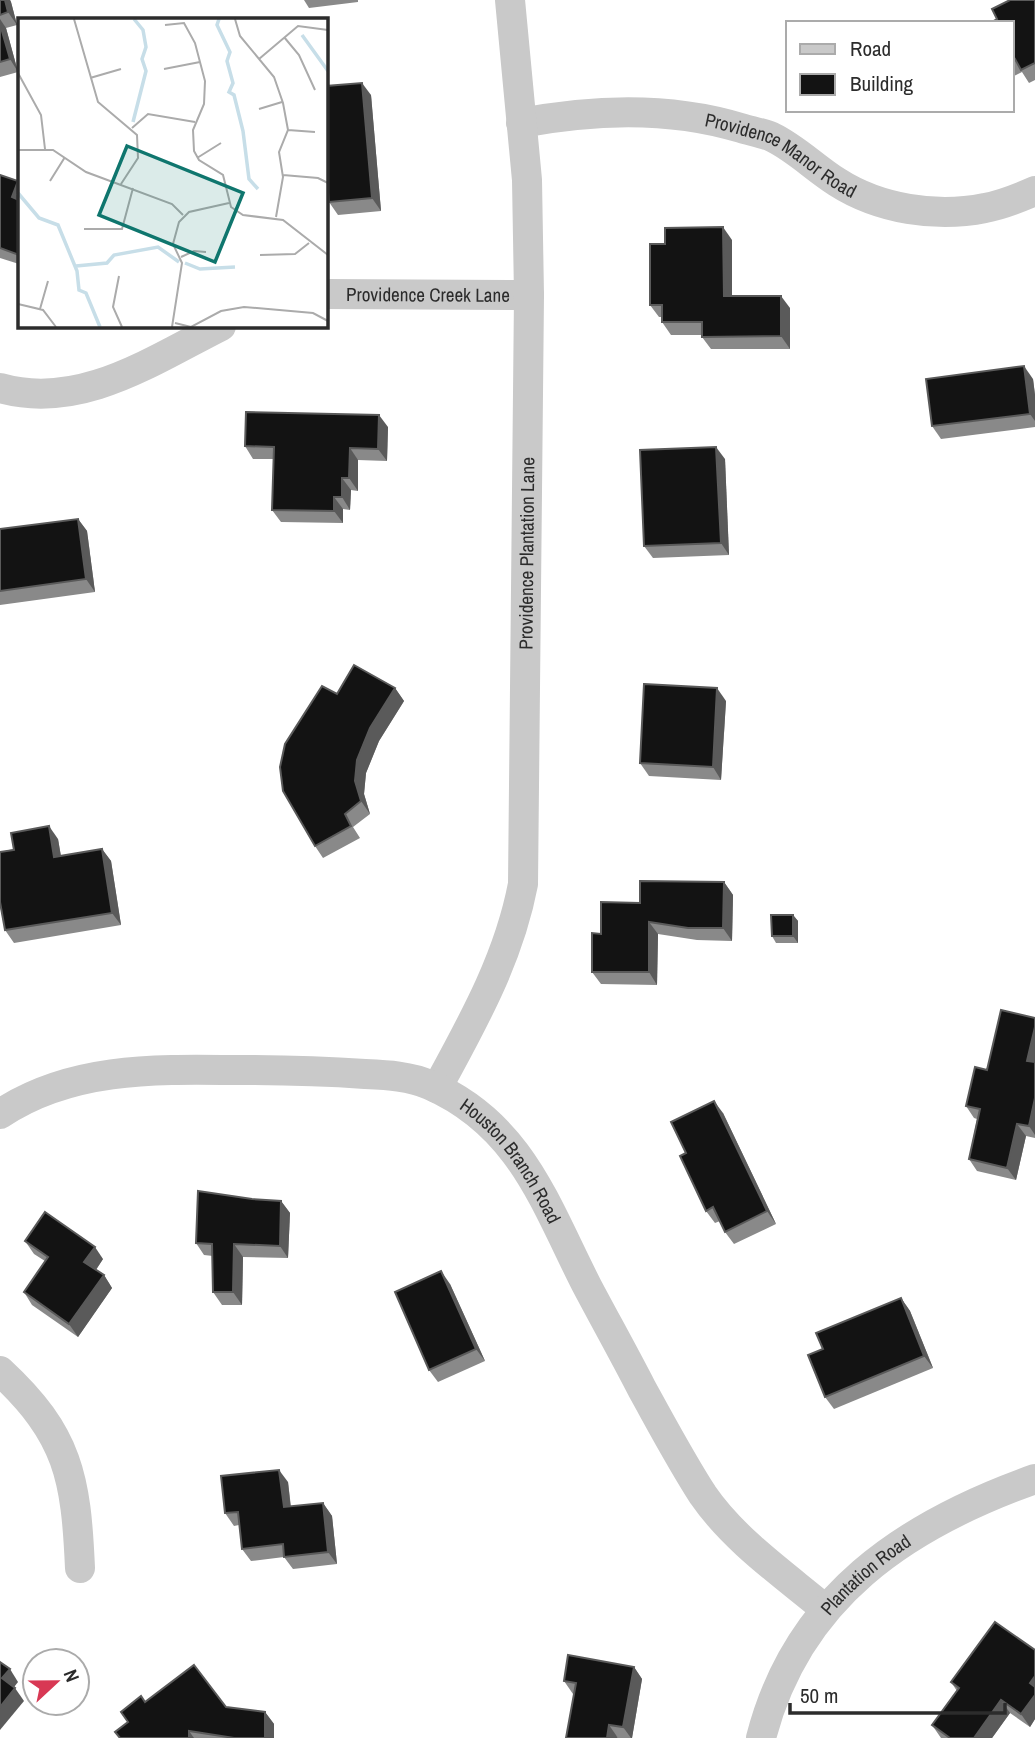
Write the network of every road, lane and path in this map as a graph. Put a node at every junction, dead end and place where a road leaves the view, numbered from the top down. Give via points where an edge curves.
1 (510, 0) edge
2 (521, 123) junction
3 (1035, 191) edge
4 (327, 294) edge
5 (529, 295) junction
6 (219, 327) edge
7 (0, 388) edge
8 (438, 1088) junction
9 (0, 1114) edge
10 (0, 1371) edge
11 (1035, 1479) edge
12 (80, 1569) dead end
13 (825, 1609) junction
14 (761, 1738) edge

1 - 2 street, Providence Plantation Lane
2 - 3 street, Providence Manor Road via 602,111 662,112 722,122 772,137 861,195 937,213 985,209
2 - 5 street, Providence Plantation Lane
4 - 5 street, Providence Creek Lane
5 - 8 street, Providence Plantation Lane via 523,884 506,950
6 - 7 street via 99,385 51,394
8 - 9 street, Houston Branch Road via 400,1076 327,1071 141,1072 69,1081
8 - 13 street, Houston Branch Road via 484,1118 528,1169 587,1287 706,1498 746,1542
10 - 12 street via 40,1412 64,1458 76,1507
11 - 13 street, Plantation Road via 923,1529 892,1549
13 - 14 street, Plantation Road via 791,1661

